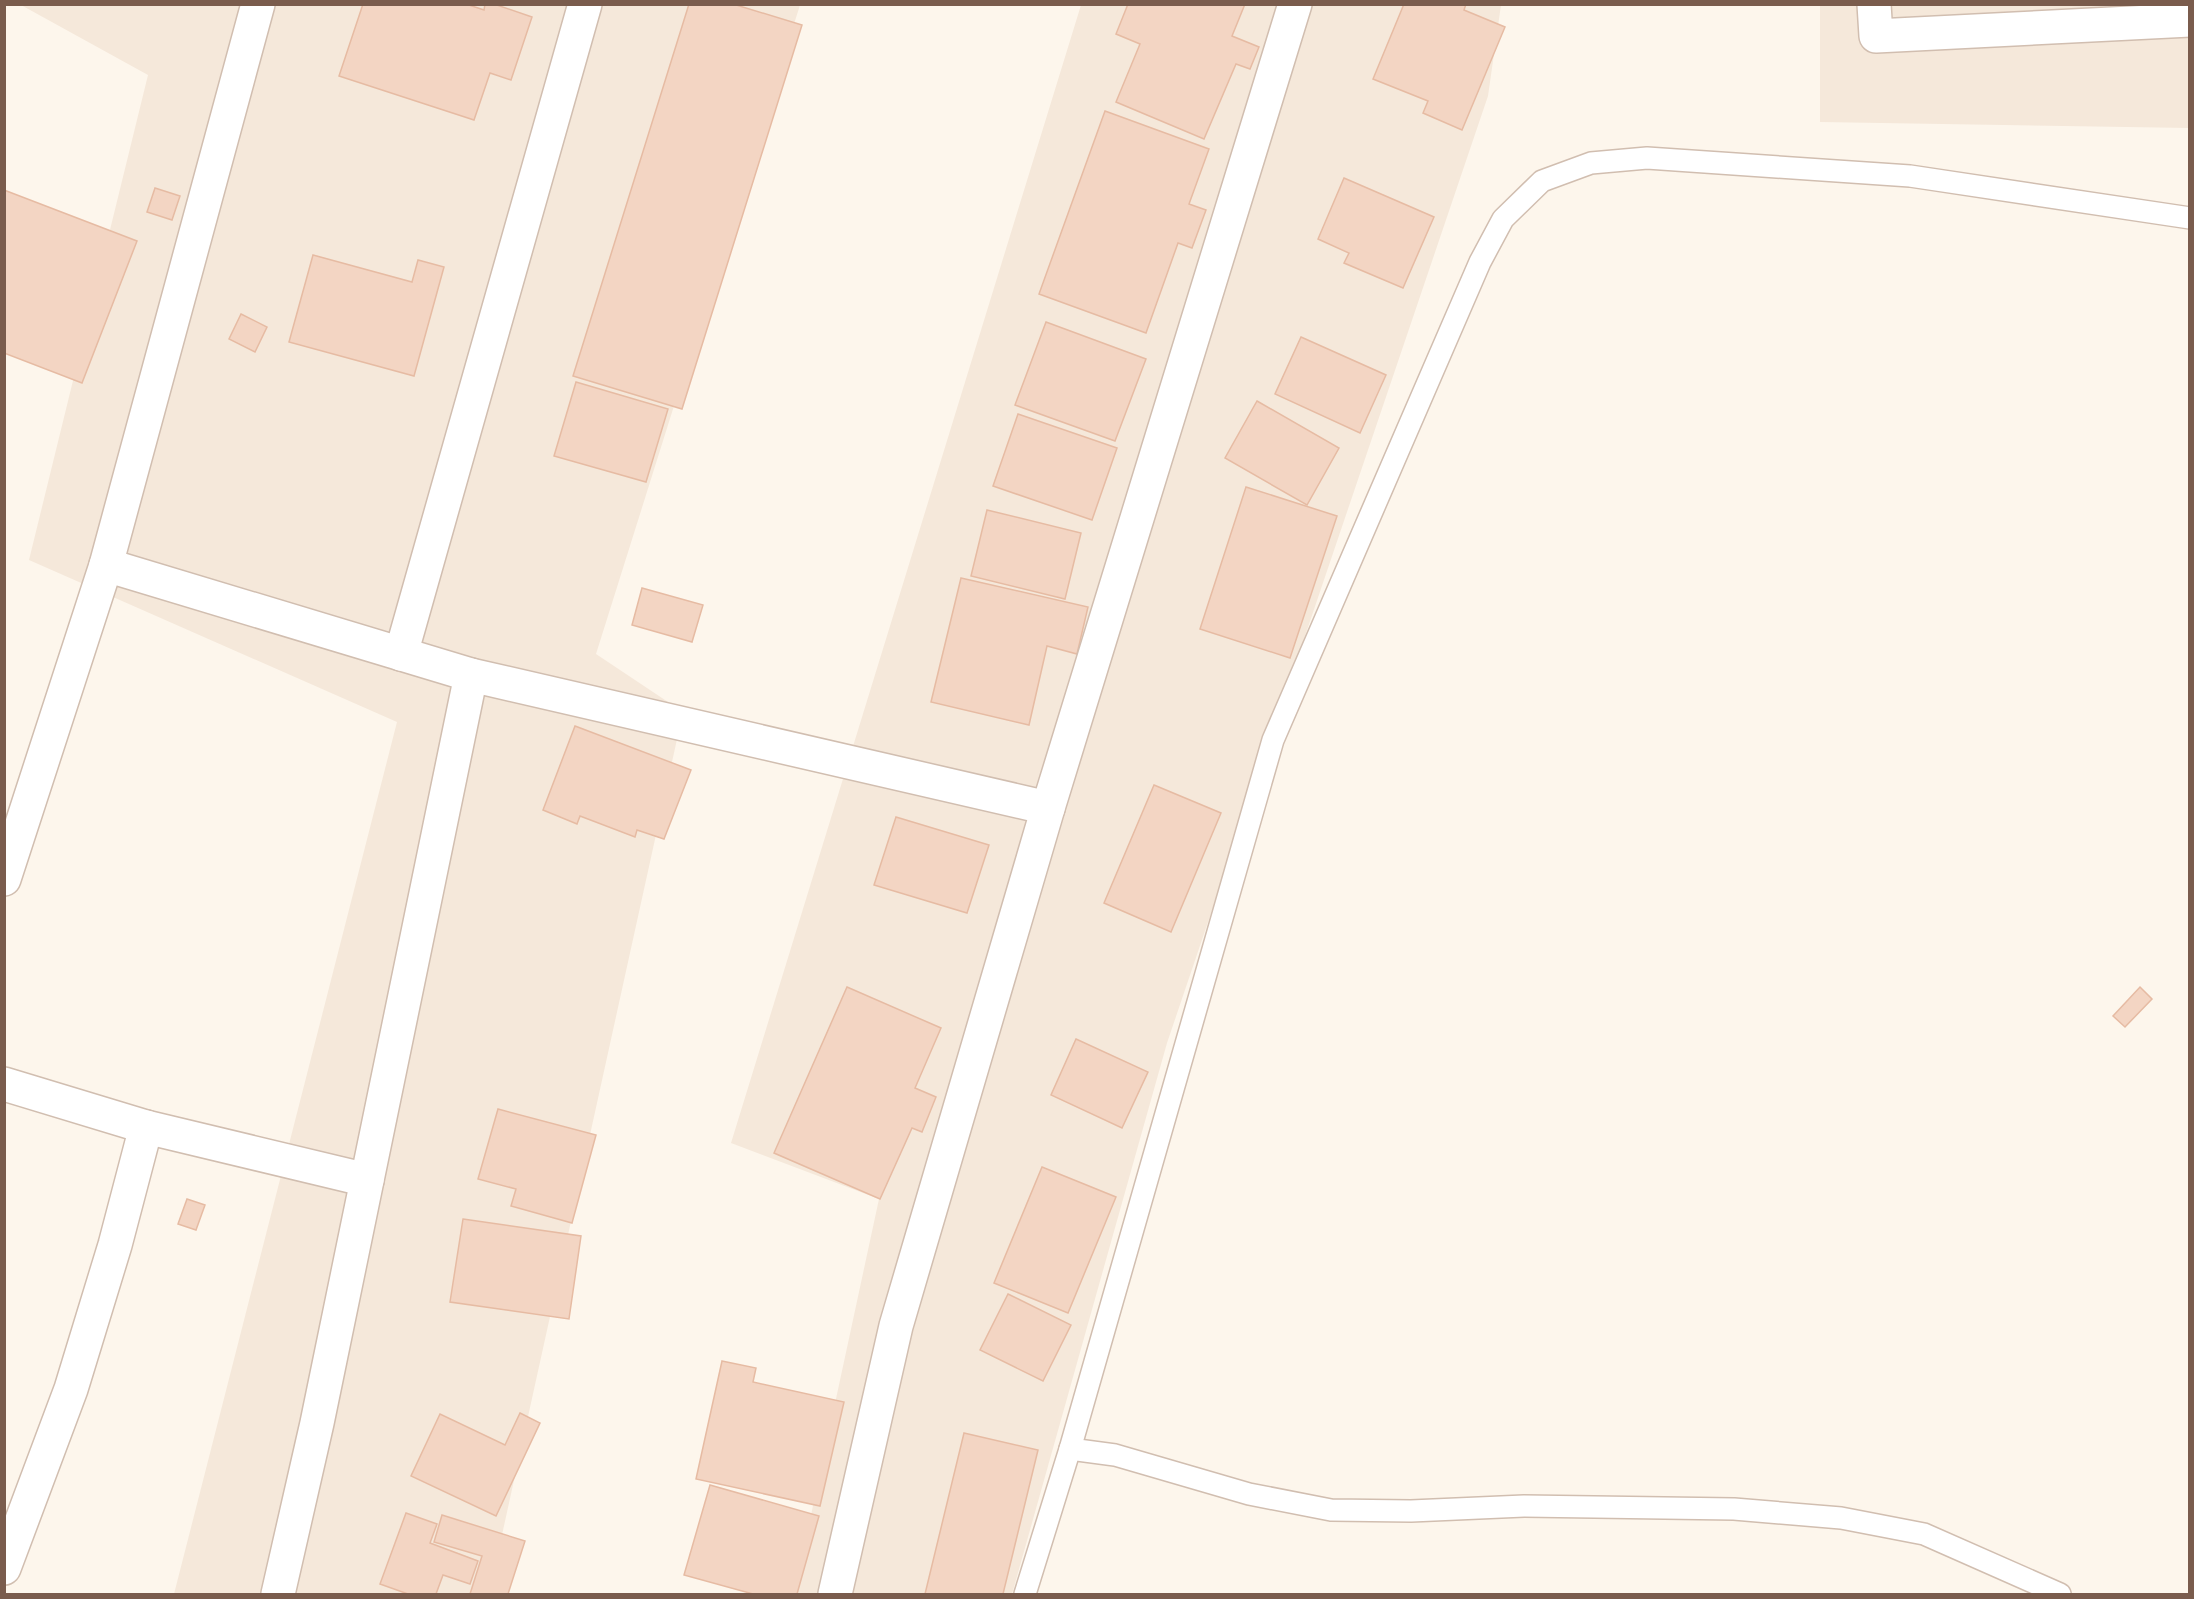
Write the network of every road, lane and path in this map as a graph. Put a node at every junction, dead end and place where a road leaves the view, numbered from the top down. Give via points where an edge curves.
1 (258, 4) edge
2 (585, 4) edge
3 (1295, 4) edge
4 (1874, 4) edge
5 (2190, 20) edge
6 (2190, 218) edge
7 (106, 565) junction
8 (401, 654) junction
9 (471, 675) junction
10 (1048, 808) junction
11 (4, 879) edge
12 (4, 1084) edge
13 (146, 1127) junction
14 (367, 1180) junction
15 (1070, 1449) junction
16 (4, 1568) edge
17 (278, 1594) edge
18 (835, 1594) edge
19 (1025, 1594) edge
20 (2060, 1594) edge

1 - 7 street
2 - 8 street
3 - 10 street
4 - 5 street via 1876,36
6 - 15 lane via 1910,176 1647,158 1591,163 1542,181 1503,219 1480,262 1273,740
7 - 8 street
7 - 11 street
8 - 9 street
9 - 10 street
9 - 14 street
10 - 18 street via 896,1326
12 - 13 street
13 - 14 street
13 - 16 street via 71,1389
14 - 17 street
15 - 19 lane
15 - 20 lane via 1115,1455 1249,1494 1330,1510 1524,1506 1734,1509 1841,1518 1924,1534

